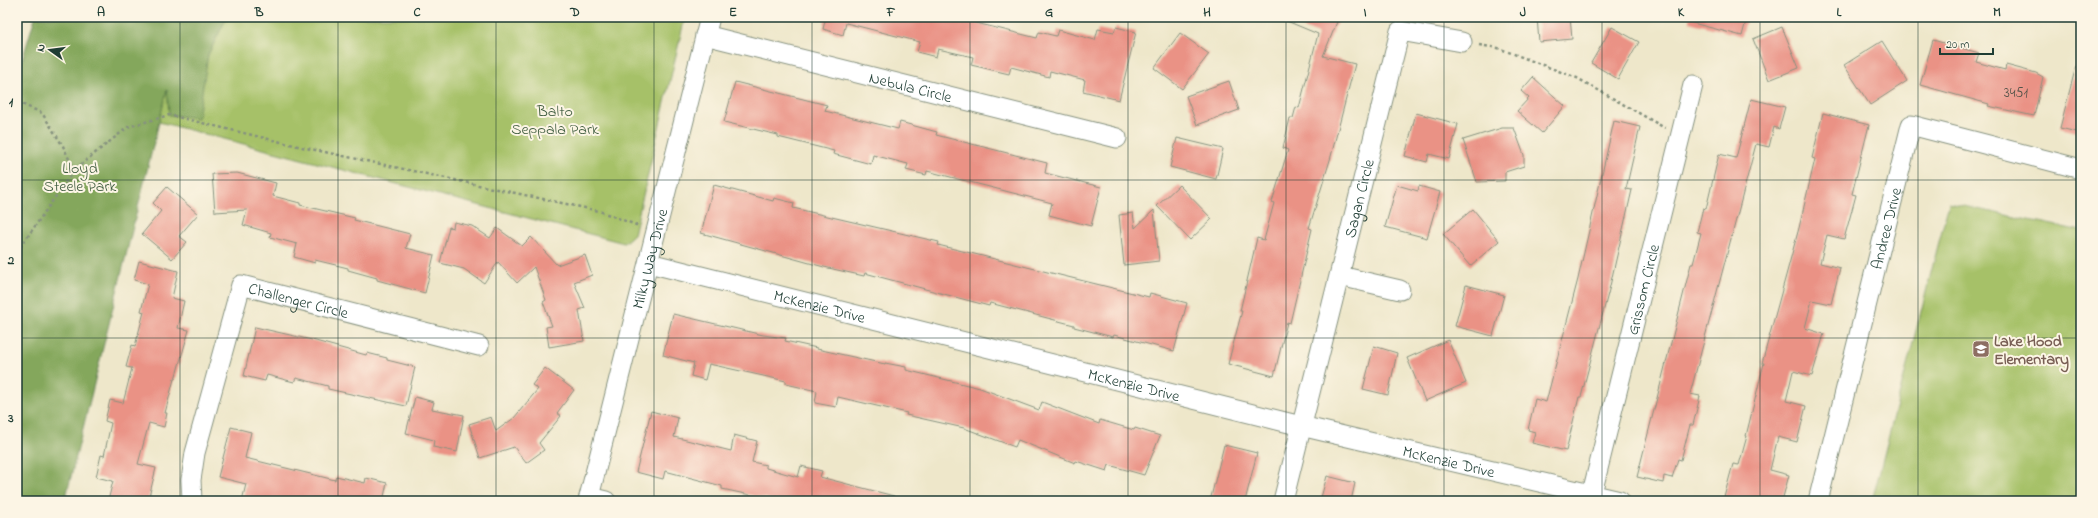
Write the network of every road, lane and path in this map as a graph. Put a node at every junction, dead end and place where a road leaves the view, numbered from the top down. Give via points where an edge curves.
1 (707, 26) edge
2 (1462, 42) joint
3 (1693, 85) dead end
4 (17, 102) edge
5 (1117, 138) dead end
6 (1680, 138) junction
7 (2081, 169) edge
8 (74, 170) junction
9 (641, 227) dead end
10 (17, 252) edge
11 (649, 263) junction
12 (1340, 276) junction
13 (1400, 290) dead end
14 (479, 346) dead end
15 (1301, 426) junction
16 (1591, 497) edge
17 (594, 500) edge
18 (192, 501) edge
19 (1283, 501) edge
20 (1620, 501) edge
21 (1818, 501) edge

1 - 5 street, Nebula Circle
1 - 11 street, Milky Way Drive
2 - 6 path via 1498,48 1577,78
2 - 12 street, Sagan Circle via 1400,30
3 - 6 street, Grissom Circle
4 - 8 path via 42,113 63,146
6 - 16 street, Grissom Circle
7 - 21 street, Andree Drive via 1911,125
8 - 9 path via 128,127 169,115 306,148 599,211
8 - 10 path
11 - 15 street, McKenzie Drive
11 - 17 street, Milky Way Drive
12 - 13 street
12 - 15 street, Sagan Circle
14 - 18 street, Challenger Circle via 241,285 195,453 191,480
15 - 16 street, McKenzie Drive
15 - 19 street, Sagan Circle
16 - 20 street, McKenzie Drive

